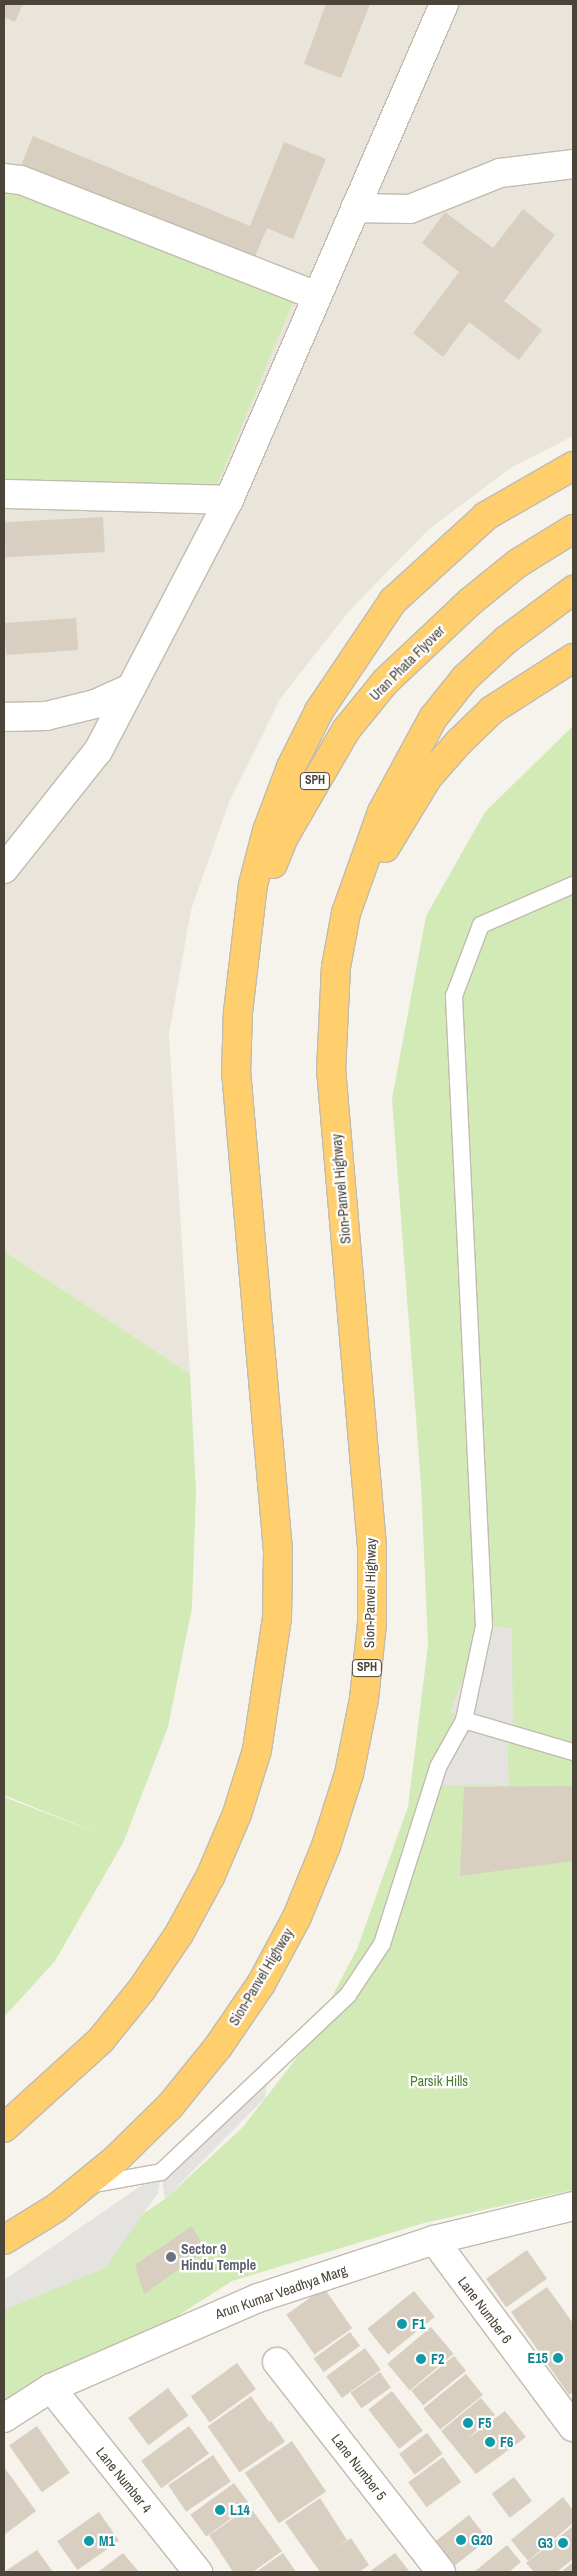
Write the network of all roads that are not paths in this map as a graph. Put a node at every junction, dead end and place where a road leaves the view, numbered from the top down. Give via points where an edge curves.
1 (444, 4) edge
2 (573, 164) edge
3 (4, 178) edge
4 (355, 208) junction
5 (317, 296) junction
6 (573, 466) edge
7 (4, 494) edge
8 (229, 500) junction
9 (573, 529) edge
10 (573, 590) edge
11 (573, 658) edge
12 (131, 688) junction
13 (4, 717) edge
14 (4, 869) edge
15 (573, 885) edge
16 (246, 950) junction
17 (336, 967) junction
18 (464, 1720) junction
19 (573, 1752) edge
20 (4, 2128) edge
21 (83, 2187) junction
22 (573, 2206) edge
23 (4, 2240) edge
24 (434, 2240) junction
25 (277, 2362) dead end
26 (51, 2388) junction
27 (4, 2418) edge
28 (573, 2427) edge
29 (198, 2572) edge
30 (441, 2572) edge

1 - 4 street
2 - 4 street via 500,173 410,209
3 - 5 street via 21,180
4 - 5 street
5 - 8 street
6 - 16 highway via 486,516 438,557 393,601 353,658 291,767 267,831 253,885
7 - 8 street
8 - 12 street
9 - 16 highway, Uran Phata Flyover / SPH via 518,563 429,640 363,709 314,782 284,837 263,888
10 - 17 highway, SPH via 506,640 465,678 433,718 382,812 346,913
11 - 17 highway via 492,710 428,777 375,867
12 - 13 street via 95,704 46,716
12 - 14 street via 98,751
15 - 18 lane via 480,925 454,996 484,1626
16 - 20 highway, SPH via 236,1074 278,1551 277,1618 257,1750 237,1814 211,1875 169,1950 100,2041
17 - 21 highway, Sion-Panvel Highway / SPH via 331,1072 372,1547 372,1623 364,1699 349,1774 297,1917 261,1984 218,2047 170,2106
18 - 19 lane
18 - 21 lane via 438,1767 382,1944 348,1995 161,2172
21 - 23 highway, Sion-Panvel Highway / SPH
22 - 24 street, Arun Kumar Veadhya Marg
24 - 26 street, Arun Kumar Veadhya Marg via 258,2298
24 - 28 street, Lane Number 6
25 - 30 street, Lane Number 5
26 - 27 street, Arun Kumar Veadhya Marg
26 - 29 street, Lane Number 4

